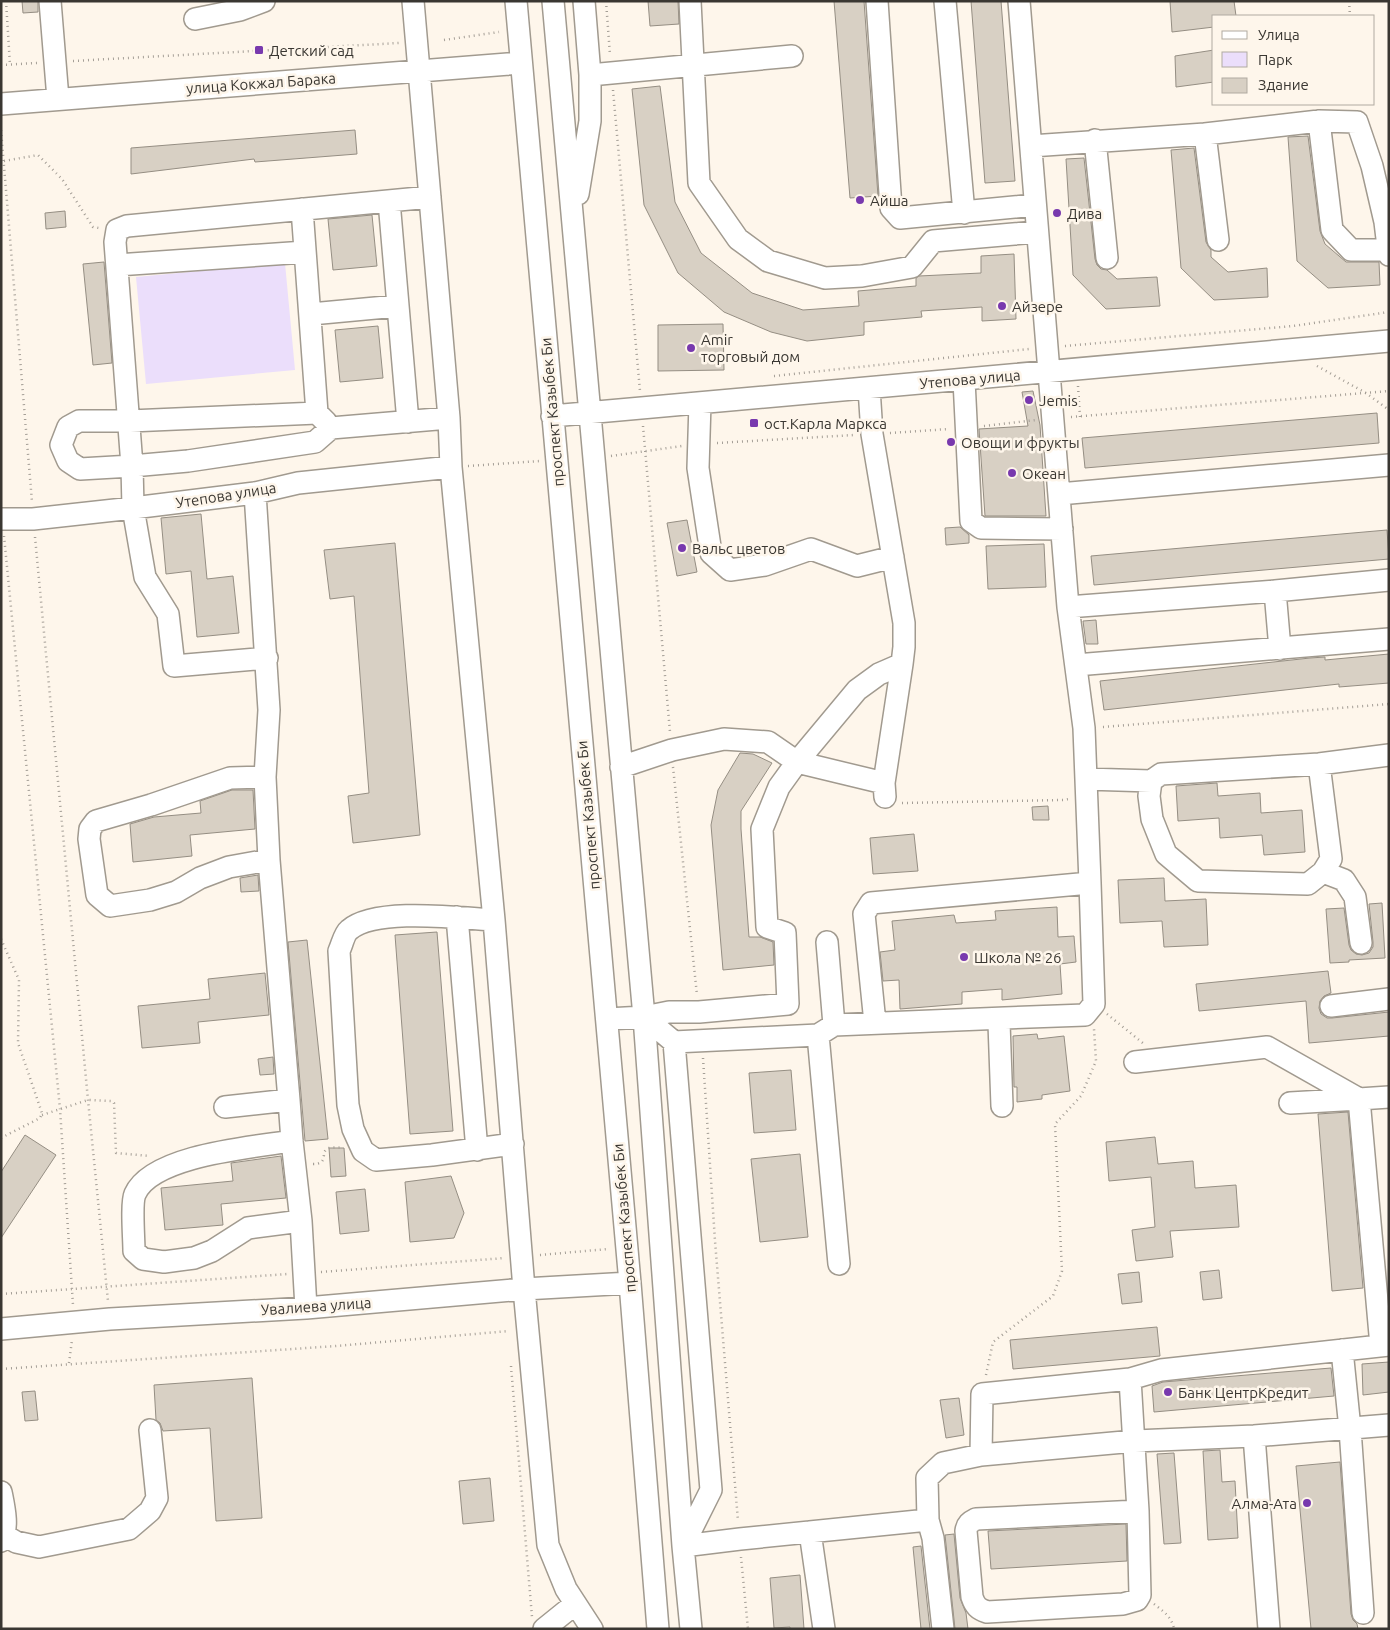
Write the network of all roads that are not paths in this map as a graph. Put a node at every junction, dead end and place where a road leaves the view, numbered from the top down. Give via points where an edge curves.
1 (50, 1) edge
2 (264, 1) edge
3 (413, 1) edge
4 (516, 1) edge
5 (553, 1) edge
6 (584, 1) edge
7 (690, 1) edge
8 (877, 1) edge
9 (945, 1) edge
10 (1019, 1) edge
11 (220, 8) edge
12 (195, 19) dead end
13 (792, 56) dead end
14 (521, 63) junction
15 (694, 66) junction
16 (419, 70) junction
17 (590, 75) junction
18 (58, 100) junction
19 (1, 104) edge
20 (1319, 121) junction
21 (1205, 134) junction
22 (1095, 140) junction
23 (1031, 146) junction
24 (1380, 165) edge
25 (430, 197) junction
26 (388, 201) junction
27 (1035, 205) junction
28 (302, 209) junction
29 (964, 212) junction
30 (573, 223) junction
31 (1037, 232) junction
32 (1218, 240) dead end
33 (1388, 250) edge
34 (306, 252) junction
35 (1389, 255) edge
36 (1107, 258) dead end
37 (117, 265) junction
38 (397, 306) junction
39 (311, 314) junction
40 (1389, 341) edge
41 (1049, 372) junction
42 (964, 380) junction
43 (869, 388) junction
44 (700, 403) junction
45 (590, 413) junction
46 (552, 416) junction
47 (449, 418) junction
48 (324, 420) junction
49 (130, 421) junction
50 (408, 422) junction
51 (1389, 465) edge
52 (132, 466) junction
53 (451, 467) junction
54 (255, 493) junction
55 (1059, 494) junction
56 (133, 508) junction
57 (2, 519) edge
58 (1062, 529) junction
59 (893, 557) junction
60 (1389, 580) edge
61 (1275, 591) junction
62 (1068, 607) junction
63 (1389, 639) edge
64 (1280, 649) junction
65 (267, 658) junction
66 (902, 664) junction
67 (1076, 665) junction
68 (1389, 755) edge
69 (797, 762) junction
70 (1319, 764) junction
71 (621, 767) junction
72 (265, 777) junction
73 (1086, 780) junction
74 (1151, 782) junction
75 (268, 860) junction
76 (1323, 872) junction
77 (1090, 883) junction
78 (457, 917) junction
79 (494, 920) junction
80 (826, 942) dead end
81 (1361, 943) dead end
82 (1389, 999) edge
83 (1330, 1006) dead end
84 (644, 1017) junction
85 (1005, 1018) junction
86 (606, 1019) junction
87 (875, 1024) junction
88 (826, 1030) junction
89 (674, 1042) junction
90 (1135, 1062) dead end
91 (1389, 1097) edge
92 (1359, 1099) junction
93 (289, 1100) junction
94 (1290, 1103) dead end
95 (1002, 1106) dead end
96 (225, 1108) dead end
97 (292, 1141) junction
98 (513, 1144) junction
99 (476, 1150) junction
100 (301, 1222) junction
101 (838, 1264) dead end
102 (630, 1283) junction
103 (515, 1290) junction
104 (306, 1308) junction
105 (1, 1330) edge
106 (1385, 1346) edge
107 (1342, 1350) junction
108 (1130, 1379) junction
109 (1389, 1425) edge
110 (1350, 1429) junction
111 (150, 1430) dead end
112 (1254, 1436) junction
113 (1134, 1441) junction
114 (981, 1455) junction
115 (1, 1492) edge
116 (1138, 1511) junction
117 (928, 1520) junction
118 (810, 1532) junction
119 (3, 1538) edge
120 (683, 1546) junction
121 (575, 1604) junction
122 (1363, 1613) dead end
123 (538, 1624) edge
124 (592, 1629) edge
125 (658, 1629) edge
126 (691, 1629) edge
127 (824, 1629) edge
128 (943, 1629) edge
129 (1269, 1629) edge

1 - 18 street
2 - 11 street via 240,10
3 - 16 street
4 - 14 street, проспект Казыбек Би
5 - 30 street
6 - 17 street
7 - 15 street
8 - 29 street via 891,208 900,218
9 - 29 street
10 - 23 street
11 - 12 street
13 - 15 street
14 - 16 street, улица Кокжал Барака
14 - 46 street, проспект Казыбек Би
15 - 17 street
15 - 31 street via 700,183 738,238 768,261 825,278 862,276 912,268 933,241
16 - 18 street, улица Кокжал Барака
16 - 25 street
17 - 30 street via 590,121
18 - 19 street, улица Кокжал Барака
20 - 21 street
20 - 24 street via 1358,122
20 - 33 street via 1332,230 1351,250
21 - 22 street
21 - 32 street
22 - 23 street
22 - 36 street
23 - 27 street
24 - 33 street
25 - 26 street
25 - 47 street
26 - 28 street
26 - 38 street
27 - 29 street
27 - 31 street
28 - 34 street
28 - 37 street via 127,226 118,230 115,242
30 - 45 street
31 - 41 street
33 - 35 street
34 - 37 street
34 - 39 street
37 - 49 street
38 - 39 street
38 - 50 street
39 - 48 street
40 - 41 street, Утепова улица
41 - 42 street, Утепова улица
41 - 55 street
42 - 43 street, Утепова улица
42 - 58 street via 972,521 981,528
43 - 44 street, Утепова улица
43 - 59 street via 872,434
44 - 45 street, Утепова улица
44 - 59 street via 698,468 711,553 730,570 766,565 811,549 857,566
45 - 46 street, Утепова улица
45 - 71 street
46 - 86 street, проспект Казыбек Би
47 - 50 street
47 - 53 street
48 - 49 street
48 - 50 street
48 - 52 street via 315,442
49 - 52 street
49 - 52 street via 78,421 68,427 61,445 68,462 80,469
51 - 55 street
52 - 56 street
53 - 54 street, Утепова улица via 298,483
53 - 79 street
54 - 56 street, Утепова улица
54 - 65 street
55 - 58 street
56 - 57 street, Утепова улица via 34,519
56 - 65 street via 145,576 168,614 174,666
58 - 62 street
59 - 66 street via 904,623
60 - 61 street
61 - 62 street
61 - 64 street
62 - 67 street
63 - 64 street
64 - 67 street
65 - 72 street via 270,710
66 - 69 street via 879,674 858,690
66 - 69 street via 884,790
67 - 73 street via 1084,728
68 - 70 street
69 - 71 street via 768,742 724,739 672,750
69 - 84 street via 779,787 762,830 767,927 785,932 788,1004 669,1012
70 - 74 street via 1161,774
70 - 76 street via 1331,858
71 - 84 street
72 - 75 street
72 - 75 street via 230,778 96,821 90,829 90,839 97,894 110,906 150,900 176,892 229,867
73 - 74 street
73 - 77 street
74 - 76 street via 1152,818 1166,854 1198,880 1308,884
75 - 93 street
76 - 81 street via 1344,880 1356,897
77 - 85 street via 1090,1009
77 - 87 street via 871,903 864,914
78 - 79 street
78 - 99 street
78 - 99 street via 372,918 348,930 339,951 348,1105 353,1129 363,1151 376,1160
79 - 98 street
80 - 88 street
82 - 83 street
84 - 86 street
84 - 89 street
84 - 120 street
85 - 87 street
85 - 95 street via 999,1023
86 - 102 street, проспект Казыбек Би
87 - 88 street
88 - 89 street
88 - 101 street
89 - 120 street via 711,1490
90 - 92 street via 1267,1047
91 - 92 street
92 - 94 street
92 - 106 street
93 - 96 street
93 - 97 street
97 - 100 street
97 - 100 street via 195,1157 155,1173 140,1185 134,1196 134,1251 143,1259 164,1262 194,1258 212,1251 248,1228
98 - 99 street
98 - 103 street
100 - 104 street
102 - 103 street, Увалиева улица
102 - 125 street, проспект Казыбек Би
103 - 104 street, Увалиева улица
103 - 121 street via 548,1545
104 - 105 street, Увалиева улица via 110,1319
106 - 107 street
107 - 108 street via 1161,1370
107 - 110 street
108 - 113 street
108 - 114 street via 982,1394
109 - 110 street
110 - 112 street
110 - 122 street
111 - 119 street via 157,1498 150,1511 129,1529 39,1548
112 - 113 street
112 - 129 street
113 - 114 street
113 - 116 street
114 - 117 street via 943,1463 927,1478
115 - 119 street
116 - 116 street via 1140,1595 1137,1600 1123,1604 979,1610 972,1597 966,1531 976,1518
117 - 118 street
117 - 128 street
118 - 120 street
118 - 127 street
120 - 126 street
121 - 123 street
121 - 124 street

